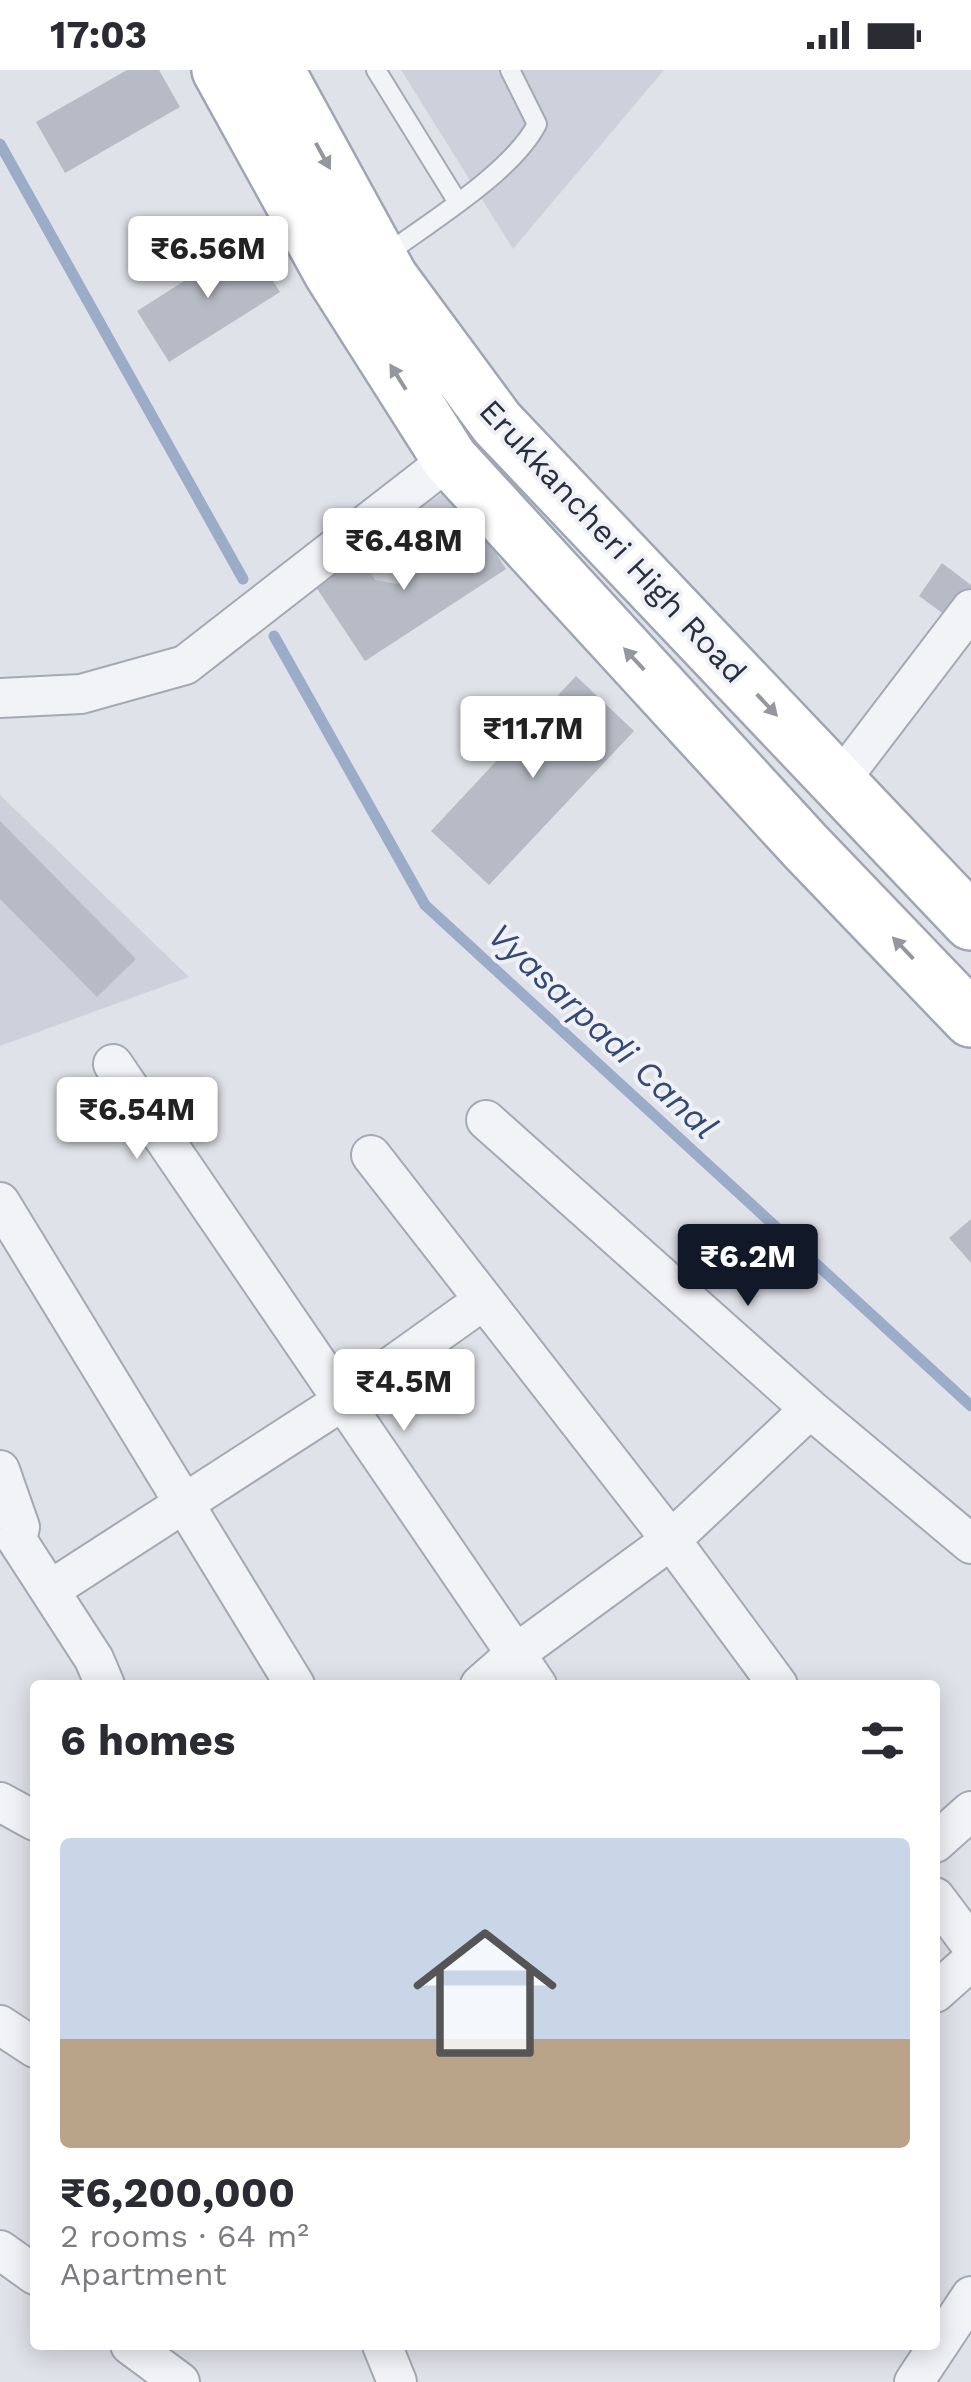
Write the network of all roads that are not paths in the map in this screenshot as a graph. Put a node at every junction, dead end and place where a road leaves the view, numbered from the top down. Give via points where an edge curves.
1 (220, 70) edge
2 (276, 70) edge
3 (376, 70) edge
4 (510, 70) edge
5 (457, 201) junction
6 (380, 260) junction
7 (450, 459) junction
8 (971, 608) edge
9 (0, 698) edge
10 (839, 782) junction
11 (971, 922) edge
12 (971, 1018) edge
13 (112, 1064) dead end
14 (486, 1120) dead end
15 (371, 1155) dead end
16 (0, 1202) edge
17 (484, 1300) junction
18 (340, 1402) junction
19 (810, 1409) junction
20 (0, 1470) edge
21 (184, 1503) junction
22 (8, 1538) edge
23 (671, 1540) junction
24 (971, 1544) edge
25 (50, 1590) junction
26 (514, 1655) junction
27 (102, 1680) edge
28 (292, 1680) edge
29 (486, 1680) edge
30 (533, 1680) edge
31 (774, 1680) edge
32 (0, 1802) edge
33 (971, 1811) edge
34 (30, 1817) edge
35 (940, 1839) edge
36 (940, 1904) edge
37 (971, 1945) edge
38 (971, 1961) edge
39 (940, 1988) edge
40 (0, 2024) edge
41 (30, 2045) edge
42 (0, 2250) edge
43 (30, 2271) edge
44 (971, 2296) edge
45 (940, 2336) edge
46 (137, 2350) edge
47 (384, 2350) edge
48 (180, 2382) edge
49 (397, 2382) edge

7 -> 1 main road via 332,272
2 -> 6 main road, Erukkancheri High Road
3 - 5 lane
4 - 5 lane via 537,124 528,142
5 - 6 lane
6 -> 10 main road, Erukkancheri High Road via 497,423
7 - 9 street via 185,665 81,694
12 -> 7 main road
8 - 10 street
10 - 11 main road, Erukkancheri High Road
13 - 18 street
14 - 19 street
15 - 17 street
16 - 21 street
17 - 18 street
17 - 23 street
18 - 21 street
18 - 26 street
19 - 23 street
19 - 24 street
20 - 22 street via 20,1527
21 - 25 street
21 - 28 street
22 - 25 street
23 - 26 street
23 - 31 street
25 - 27 street
26 - 29 street
26 - 30 street
32 - 34 street
33 - 35 street
36 - 37 street
38 - 39 street
40 - 41 street
42 - 43 street
44 - 45 street
46 - 48 street
47 - 49 street

